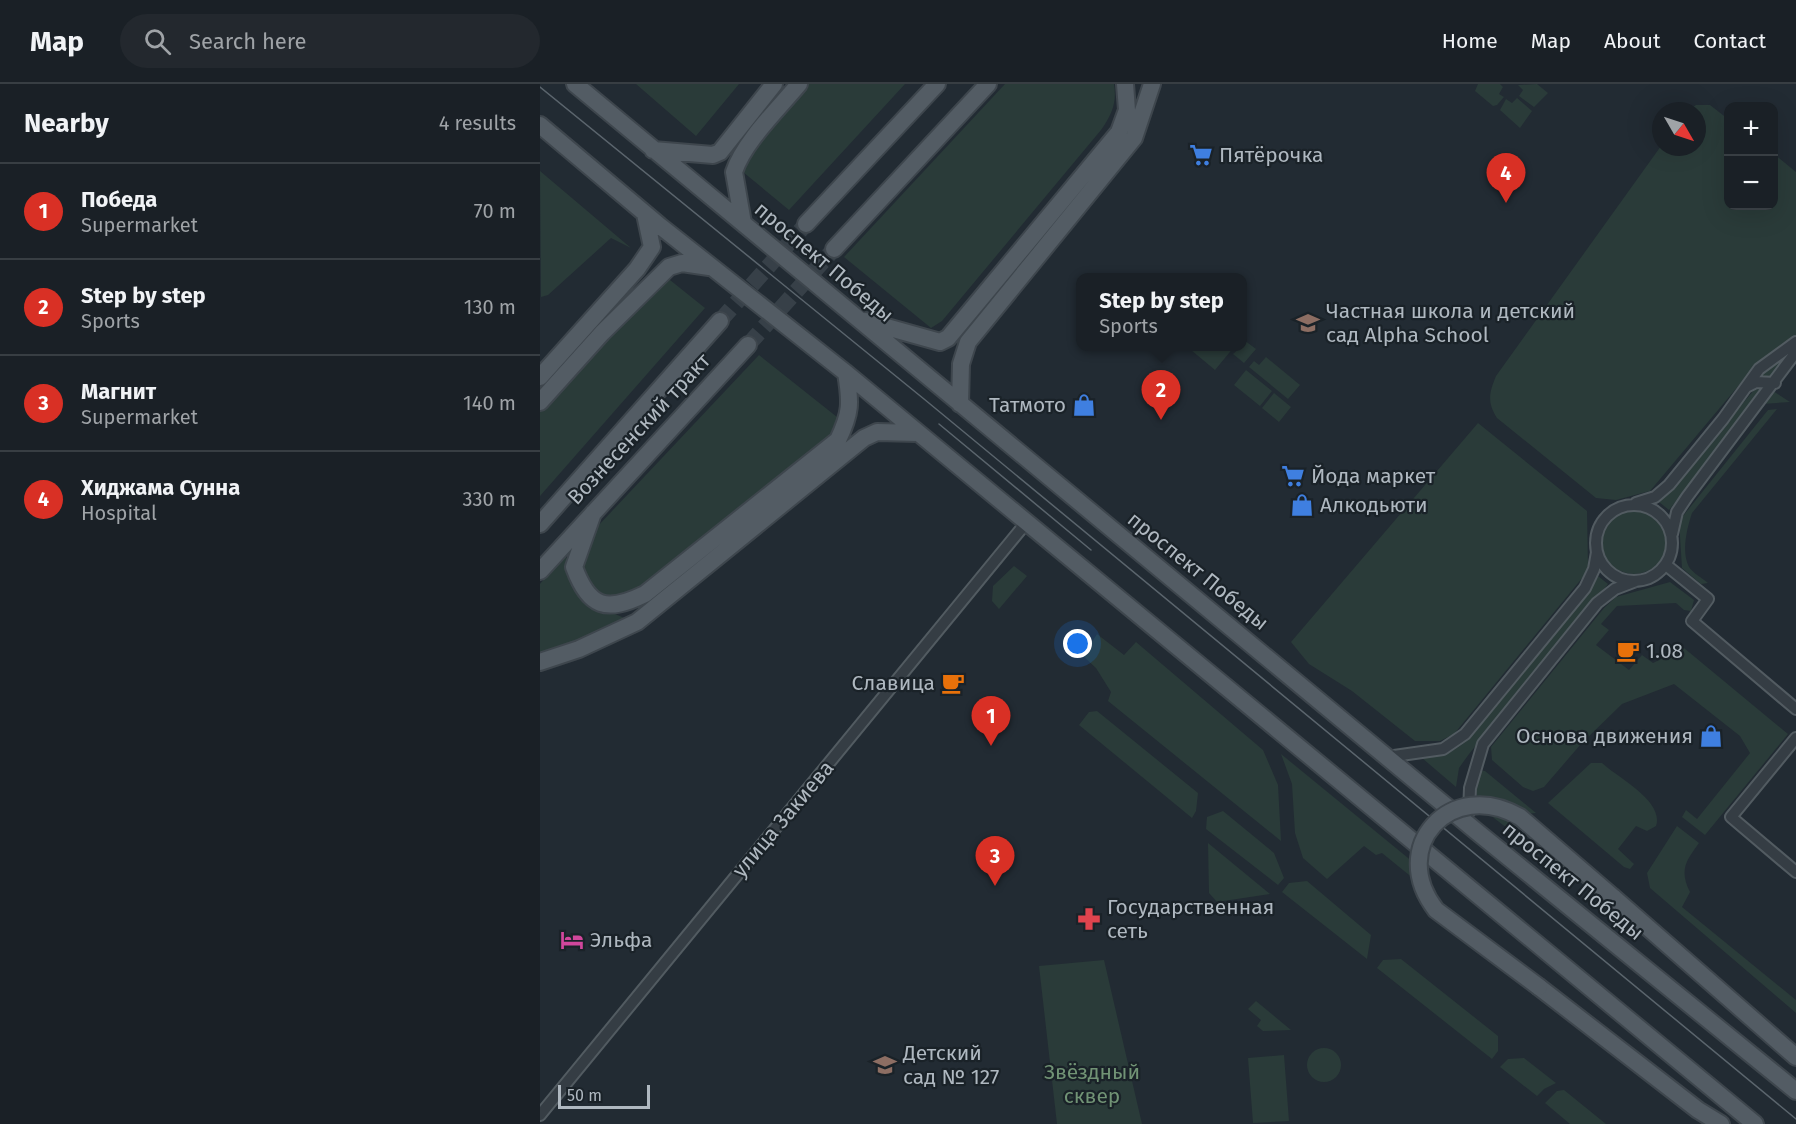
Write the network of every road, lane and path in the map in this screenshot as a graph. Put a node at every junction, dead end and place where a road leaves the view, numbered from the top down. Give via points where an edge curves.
1 (574, 84) edge
2 (774, 84) edge
3 (799, 84) edge
4 (937, 84) edge
5 (988, 84) edge
6 (1125, 84) edge
7 (1152, 84) edge
8 (540, 125) edge
9 (653, 150) junction
10 (645, 213) junction
11 (743, 223) junction
12 (806, 224) tunnel mouth
13 (834, 249) tunnel mouth
14 (711, 267) junction
15 (857, 319) junction
16 (720, 321) tunnel mouth
17 (1796, 342) edge
18 (748, 345) tunnel mouth
19 (1796, 352) edge
20 (846, 373) junction
21 (540, 377) edge
22 (1775, 383) junction
23 (1743, 388) junction
24 (540, 402) edge
25 (960, 404) junction
26 (918, 433) junction
27 (563, 498) junction
28 (540, 504) edge
29 (1633, 504) junction
30 (593, 513) junction
31 (1026, 523) junction
32 (540, 524) edge
33 (1672, 534) junction
34 (1597, 552) junction
35 (1666, 565) junction
36 (540, 571) edge
37 (1636, 581) junction
38 (540, 662) edge
39 (1796, 709) edge
40 (1796, 738) edge
41 (1387, 757) junction
42 (1469, 824) junction
43 (1796, 872) edge
44 (1796, 1057) edge
45 (1796, 1091) edge
46 (540, 1115) edge
47 (1721, 1124) edge
48 (1755, 1124) edge

1 - 9 main road, проспект Победы
2 - 9 main road via 720,152 713,155
3 - 11 main road via 736,166
4 - 12 main road
5 - 13 main road
6 - 15 main road via 1127,110 1119,132 948,338 940,342
7 - 25 main road via 1134,138 968,342 961,364
8 - 10 main road
9 - 11 main road, проспект Победы
10 - 14 main road
10 - 21 main road via 652,247 638,269
11 - 15 main road, проспект Победы
14 - 20 main road
14 - 24 main road via 682,263 669,267
15 - 25 main road, проспект Победы
16 - 27 main road, Вознесенский тракт
17 - 23 street via 1759,369
18 - 30 main road, Вознесенский тракт
19 - 22 street
20 - 26 main road
20 - 30 main road via 851,404 838,440 645,594 623,605 598,604 582,588 574,567
22 - 23 street via 1756,382
22 - 33 street via 1687,497 1677,512
23 - 29 street via 1669,485 1655,497
25 - 41 main road, проспект Победы
26 - 31 main road
26 - 38 main road via 877,432 864,438 637,622
27 - 28 main road
27 - 32 main road, Вознесенский тракт
29 - 33 street via 1658,512
29 - 34 street via 1618,508 1604,519 1596,539
30 - 36 main road, Вознесенский тракт
31 - 46 street, улица Закиева
31 - 48 main road
33 - 35 street via 1671,555
34 - 37 street via 1611,573 1623,580
34 - 41 street via 1585,588 1465,734 1443,749
35 - 37 street via 1658,574
35 - 39 street via 1708,599 1692,621
37 - 42 street via 1615,589 1597,603 1483,744 1470,788
40 - 43 street via 1731,817
41 - 42 main road, проспект Победы
42 - 45 main road, проспект Победы
44 - 47 main road, bridge via 1520,817 1502,807 1464,805 1436,822 1418,855 1424,895 1436,910

